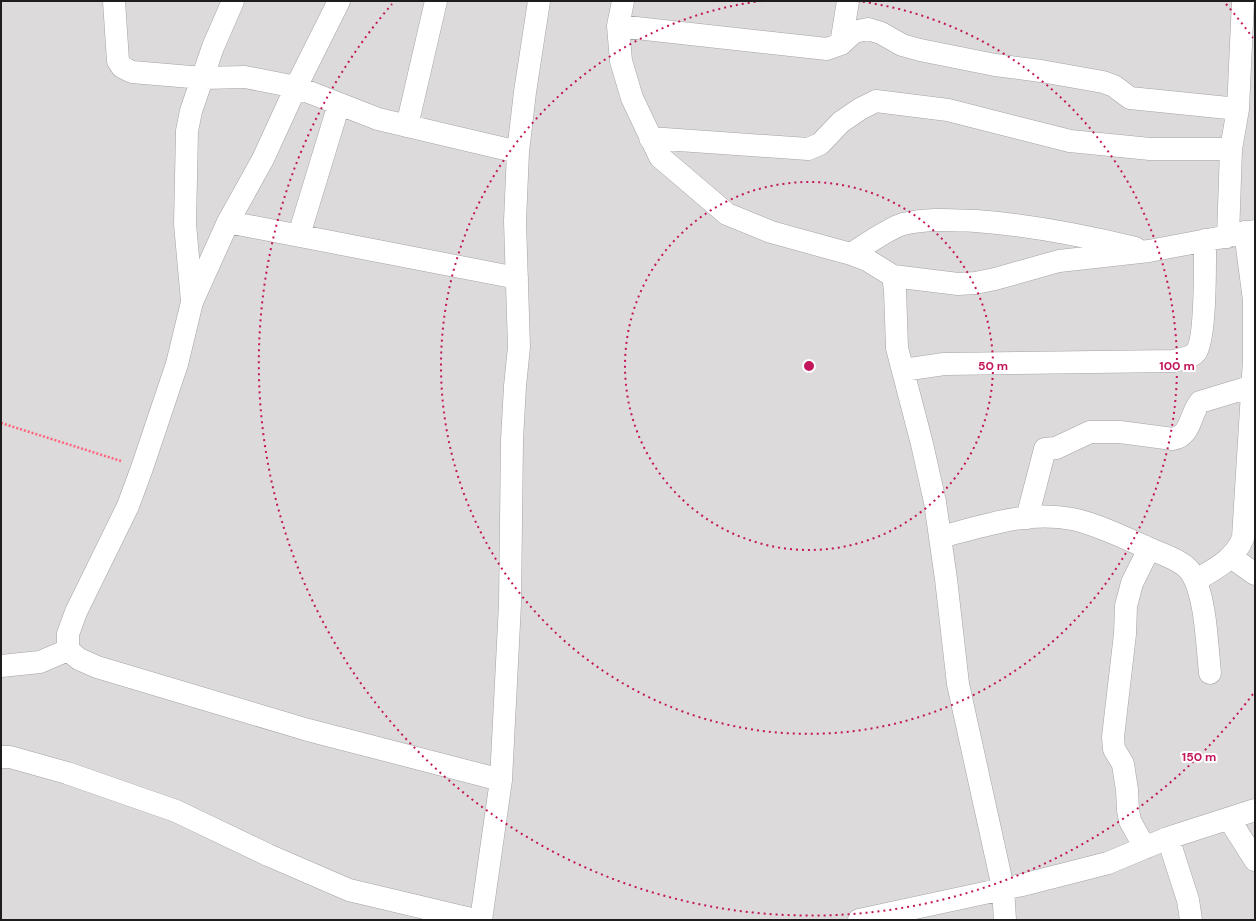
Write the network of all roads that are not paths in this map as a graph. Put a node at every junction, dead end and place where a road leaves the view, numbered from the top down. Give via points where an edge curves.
1 (114, 1) edge
2 (233, 1) edge
3 (339, 1) edge
4 (436, 1) edge
5 (539, 1) edge
6 (623, 1) edge
7 (848, 1) edge
8 (1243, 1) edge
9 (618, 26) junction
10 (841, 44) junction
11 (203, 78) junction
12 (296, 87) junction
13 (1244, 101) edge
14 (339, 104) junction
15 (407, 126) junction
16 (650, 138) junction
17 (1231, 150) junction
18 (518, 152) junction
19 (228, 222) junction
20 (1242, 233) edge
21 (299, 236) junction
22 (1205, 240) junction
23 (1149, 252) junction
24 (851, 254) junction
25 (893, 276) junction
26 (517, 278) junction
27 (192, 302) junction
28 (903, 370) junction
29 (1253, 386) junction
30 (1027, 518) junction
31 (941, 537) junction
32 (1149, 549) junction
33 (1231, 557) junction
34 (1255, 574) edge
35 (1196, 580) junction
36 (68, 650) junction
37 (1, 666) edge
38 (1210, 672) dead end
39 (1, 757) edge
40 (500, 780) junction
41 (1255, 794) edge
42 (1243, 814) edge
43 (1168, 838) junction
44 (1145, 848) junction
45 (1255, 860) edge
46 (1003, 888) junction
47 (475, 920) edge
48 (481, 920) edge
49 (859, 920) edge
50 (1005, 920) edge
51 (1191, 920) edge

1 - 11 street via 118,61 122,67 132,72
2 - 11 street via 220,27
3 - 12 street
4 - 15 street
5 - 18 street
6 - 9 street
7 - 10 street
8 - 13 street
9 - 10 street via 827,49
9 - 16 street via 621,61 632,98
10 - 13 street via 854,32 868,29 902,45 920,50 1103,82 1114,86 1130,98
11 - 12 street via 245,77
11 - 27 street via 187,131 185,224
12 - 14 street
12 - 19 street via 263,159
13 - 17 street
14 - 15 street via 378,119
14 - 21 street
15 - 18 street
16 - 17 street via 808,149 820,144 860,108 876,101 948,110 1070,142 1150,149
16 - 24 street via 660,157 727,214 771,232
17 - 20 street
18 - 26 street via 515,221
19 - 21 street
19 - 27 street
20 - 22 street
20 - 29 street via 1254,300
21 - 26 street
22 - 23 street
22 - 28 street via 1202,333 1197,351 1188,357 1174,361 944,364
23 - 24 street via 1099,239 1014,224 943,219 922,220 902,225
23 - 25 street via 1059,261 995,279 964,284
24 - 25 street
25 - 28 street via 897,348
26 - 40 street via 519,347 514,386 510,604
27 - 36 street via 177,364 142,468 128,506 76,612 68,634
28 - 31 street via 924,451
29 - 30 street via 1200,402 1186,430 1179,438 1120,432 1090,432 1056,448 1045,449
29 - 33 street via 1243,538 1239,549
30 - 31 street via 1002,521
30 - 32 street via 1050,516 1072,519 1093,525
31 - 46 street via 958,684
32 - 35 street via 1187,568
32 - 44 street via 1132,583 1126,606 1114,737 1114,749 1123,764 1130,821
33 - 34 street
33 - 35 street
35 - 38 street via 1201,599
36 - 37 street via 40,662
36 - 40 street via 79,659 105,669 308,730
39 - 47 street via 10,757 67,773 156,803 348,890
40 - 48 street
41 - 42 street
42 - 43 street
42 - 45 street
43 - 44 street
43 - 51 street via 1188,900
44 - 46 street via 1108,863
46 - 49 street
46 - 50 street

